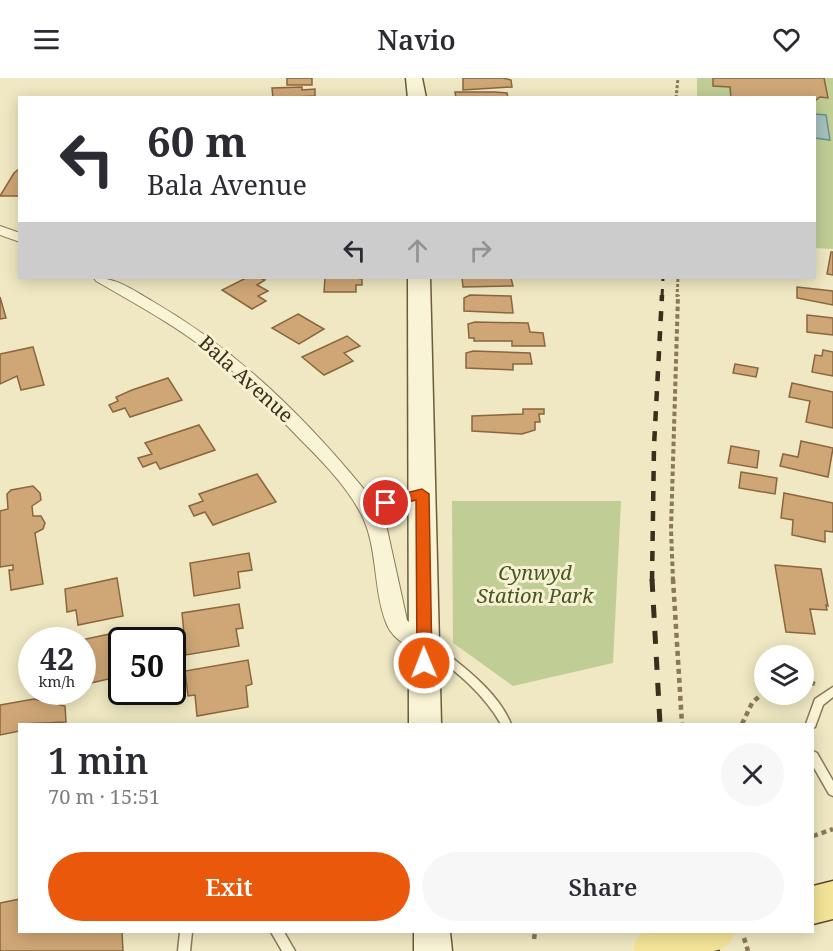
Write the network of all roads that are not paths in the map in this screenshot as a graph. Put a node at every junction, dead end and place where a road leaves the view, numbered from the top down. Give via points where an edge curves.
1 (414, 78) edge
2 (417, 96) edge
3 (0, 230) edge
4 (18, 237) edge
5 (103, 279) edge
6 (419, 279) edge
7 (422, 494) junction
8 (368, 507) junction
9 (424, 642) junction
10 (833, 691) edge
11 (425, 723) edge
12 (505, 723) edge
13 (810, 723) edge
14 (814, 758) edge
15 (833, 791) edge
16 (833, 900) edge
17 (814, 905) edge
18 (186, 933) edge
19 (278, 933) edge
20 (432, 933) edge
21 (711, 933) edge
22 (647, 950) edge
23 (184, 951) edge
24 (289, 951) edge
25 (433, 951) edge

1 - 2 main road
3 - 4 street
5 - 8 street, Bala Avenue via 177,321 251,378 328,457
6 - 7 main road
7 - 8 street
7 - 9 main road
8 - 9 street, Bala Avenue via 377,529 397,623 408,636
9 - 11 main road
9 - 12 lane via 475,683
10 - 13 lane via 819,702
14 - 15 lane
16 - 17 main road
18 - 23 lane
19 - 24 lane
20 - 25 main road
21 - 22 main road, bridge

